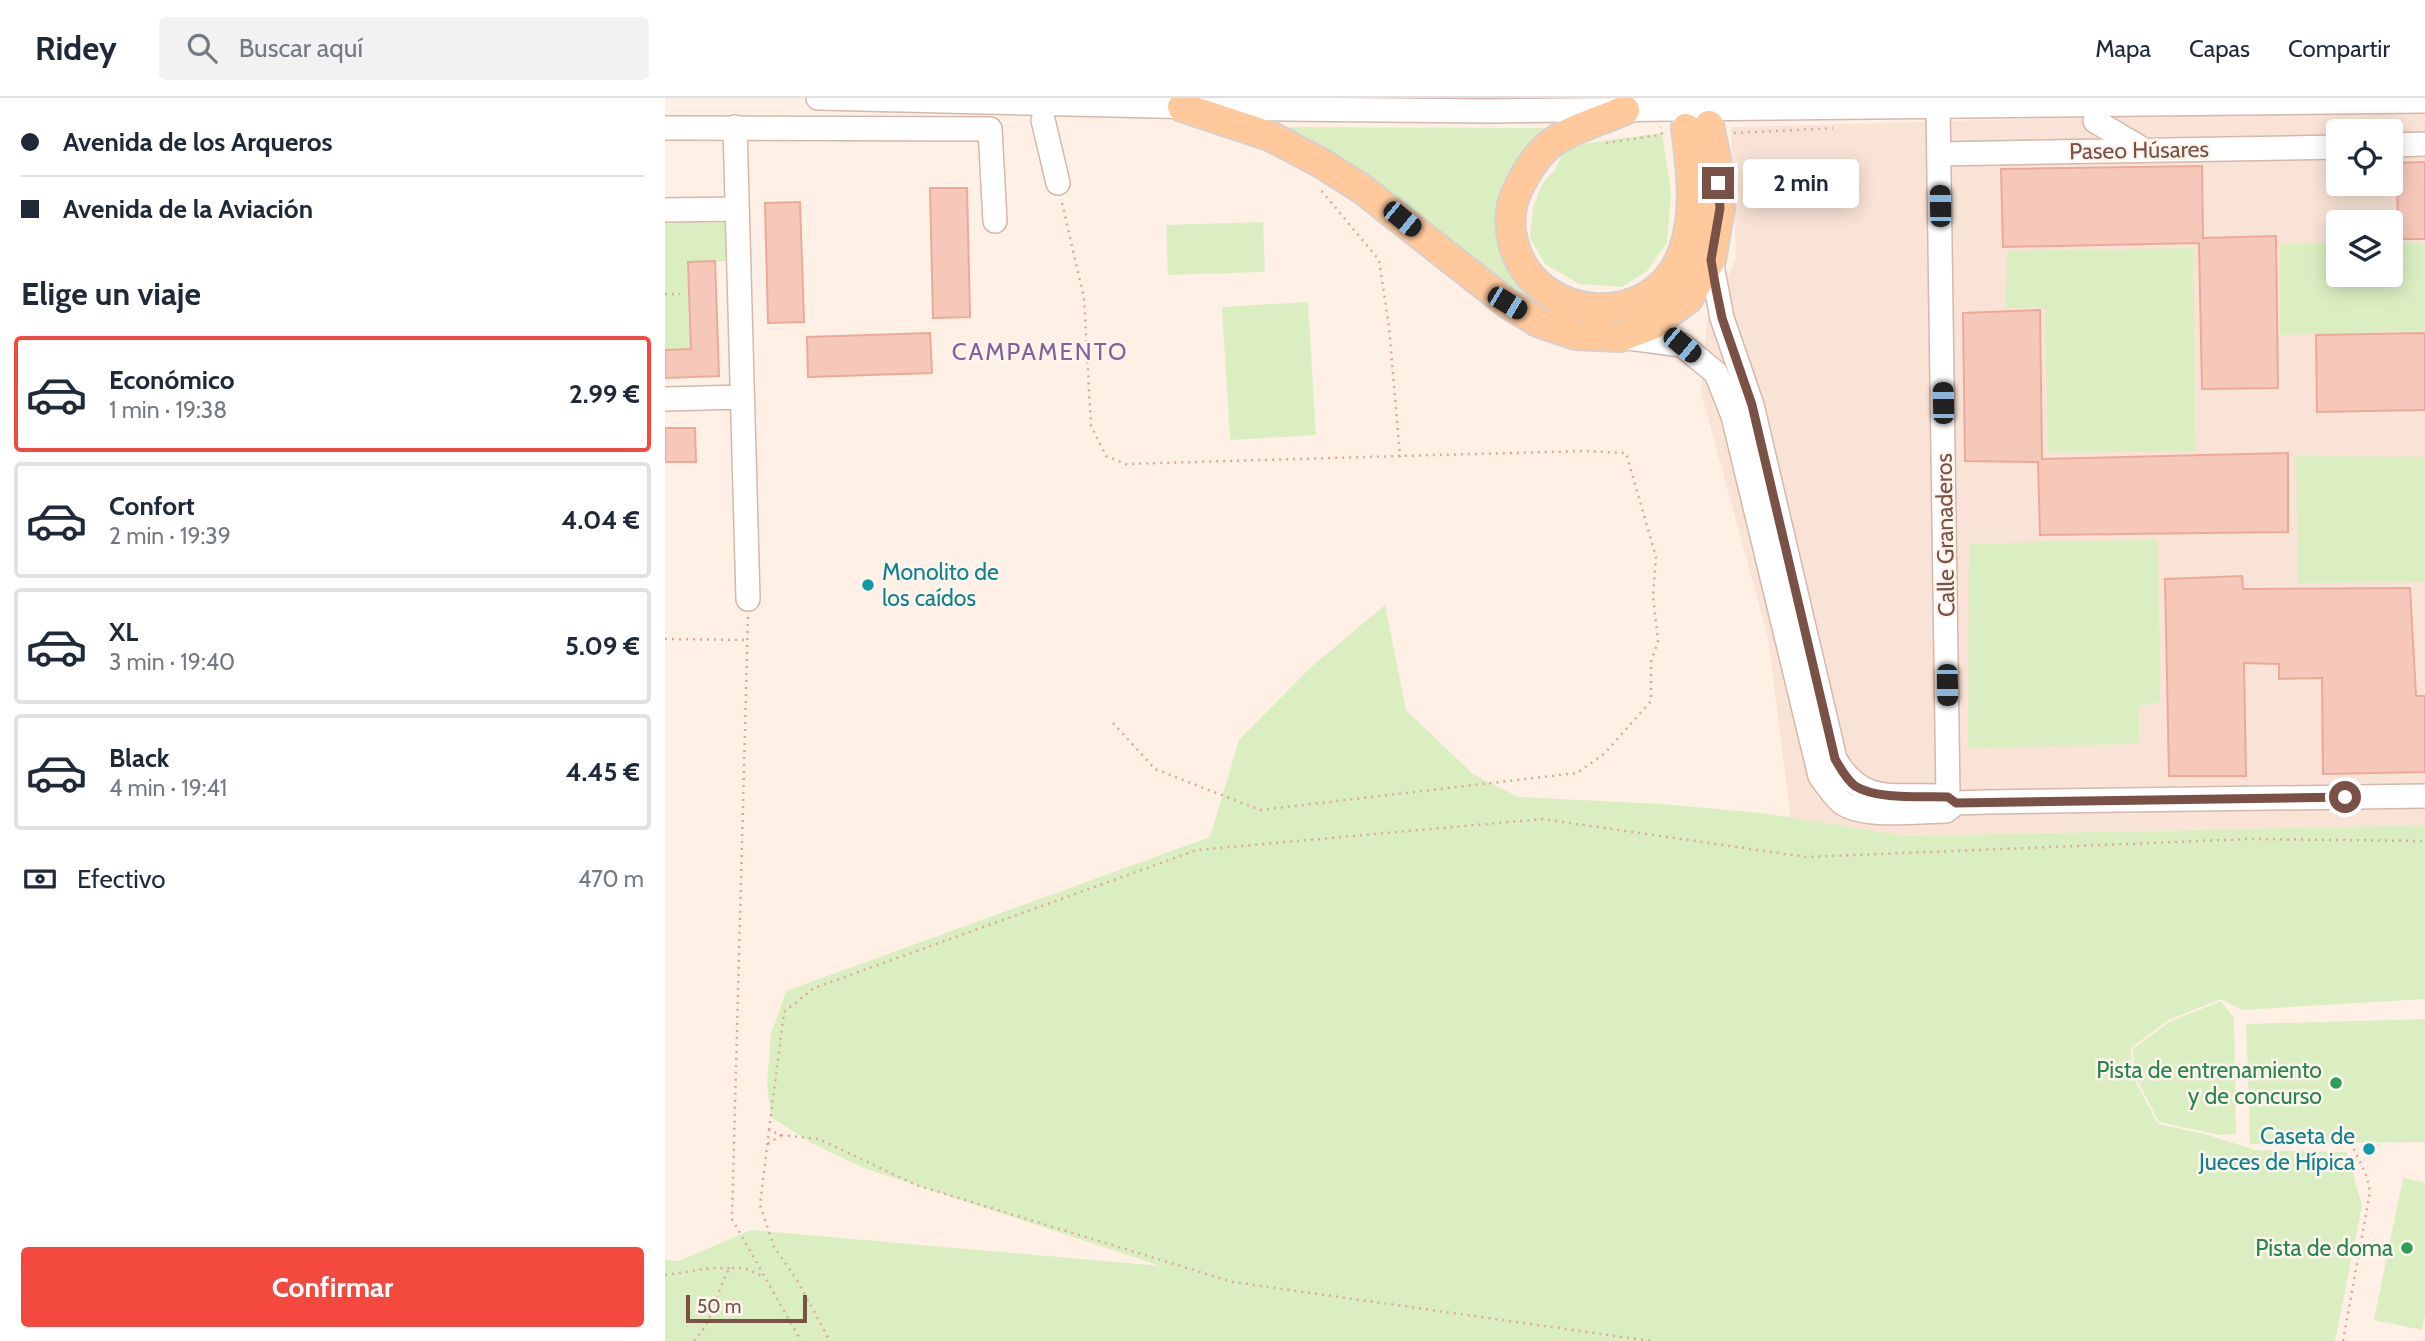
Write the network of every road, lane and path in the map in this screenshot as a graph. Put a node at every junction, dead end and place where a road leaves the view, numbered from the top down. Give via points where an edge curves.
1 (818, 98) edge
2 (2425, 101) edge
3 (1938, 106) junction
4 (1182, 107) junction
5 (1625, 110) junction
6 (1043, 120) dead end
7 (2095, 121) dead end
8 (1686, 126) junction
9 (735, 127) junction
10 (665, 128) edge
11 (1839, 128) dead end
12 (1647, 136) dead end
13 (2425, 144) edge
14 (2403, 145) edge
15 (2326, 147) edge
16 (2147, 151) junction
17 (1939, 154) junction
18 (1058, 183) joint
19 (1314, 184) dead end
20 (665, 209) edge
21 (736, 209) junction
22 (995, 220) dead end
23 (1711, 260) junction
24 (665, 294) edge
25 (680, 294) dead end
26 (1621, 337) junction
27 (742, 397) junction
28 (665, 399) edge
29 (1400, 456) junction
30 (748, 598) joint
31 (665, 639) edge
32 (747, 640) junction
33 (1113, 723) dead end
34 (2425, 796) edge
35 (1952, 800) junction
36 (2425, 841) edge
37 (769, 1129) junction
38 (781, 1135) junction
39 (768, 1144) junction
40 (2352, 1145) dead end
41 (730, 1268) junction
42 (665, 1275) edge
43 (765, 1277) junction
44 (694, 1341) edge
45 (801, 1341) edge
46 (830, 1341) edge
47 (1651, 1341) edge
48 (2343, 1341) edge

1 - 4 street
2 - 3 street
3 - 5 street
3 - 17 street, Calle Granaderos
4 - 5 street
4 - 26 main road via 1270,136 1321,163 1538,322 1576,335
5 - 8 main road via 1556,140 1531,164 1515,194 1510,217 1516,255 1546,292 1572,304 1597,309 1639,301 1660,288 1674,270 1684,250 1693,205
6 - 18 street
7 - 16 street
8 - 11 path via 1740,134
8 - 12 path
8 - 23 main road via 1716,159 1720,208
9 - 10 street
9 - 21 street
9 - 22 street via 990,129
13 - 14 street
15 - 16 street, Paseo Húsares
16 - 17 street, Paseo Húsares
17 - 35 street, Calle Granaderos
18 - 29 path via 1084,298 1091,426 1106,456 1126,464
19 - 29 path via 1379,260
20 - 21 street
21 - 27 street
23 - 26 main road via 1688,299 1653,325
23 - 35 street via 1722,318 1752,405 1835,759 1854,785 1871,794
24 - 25 path
26 - 35 street via 1682,345 1716,373 1733,416 1821,776 1831,792 1844,804 1866,811 1946,811
27 - 28 street
27 - 30 street
29 - 33 path via 1626,453 1656,557 1653,596 1658,641 1651,662 1651,701 1604,754 1577,773 1260,810 1155,769
30 - 32 path
31 - 32 path
32 - 43 path via 732,1219
34 - 35 street
36 - 37 path via 2249,839 1806,857 1542,819 1197,850 814,988 784,1012
37 - 38 path
37 - 39 path
38 - 39 path
38 - 47 path via 819,1139 916,1185 1233,1282
39 - 46 path via 760,1205 774,1247
40 - 48 path via 2370,1192
41 - 42 path
41 - 43 path via 745,1268
41 - 44 path via 711,1318
43 - 45 path

